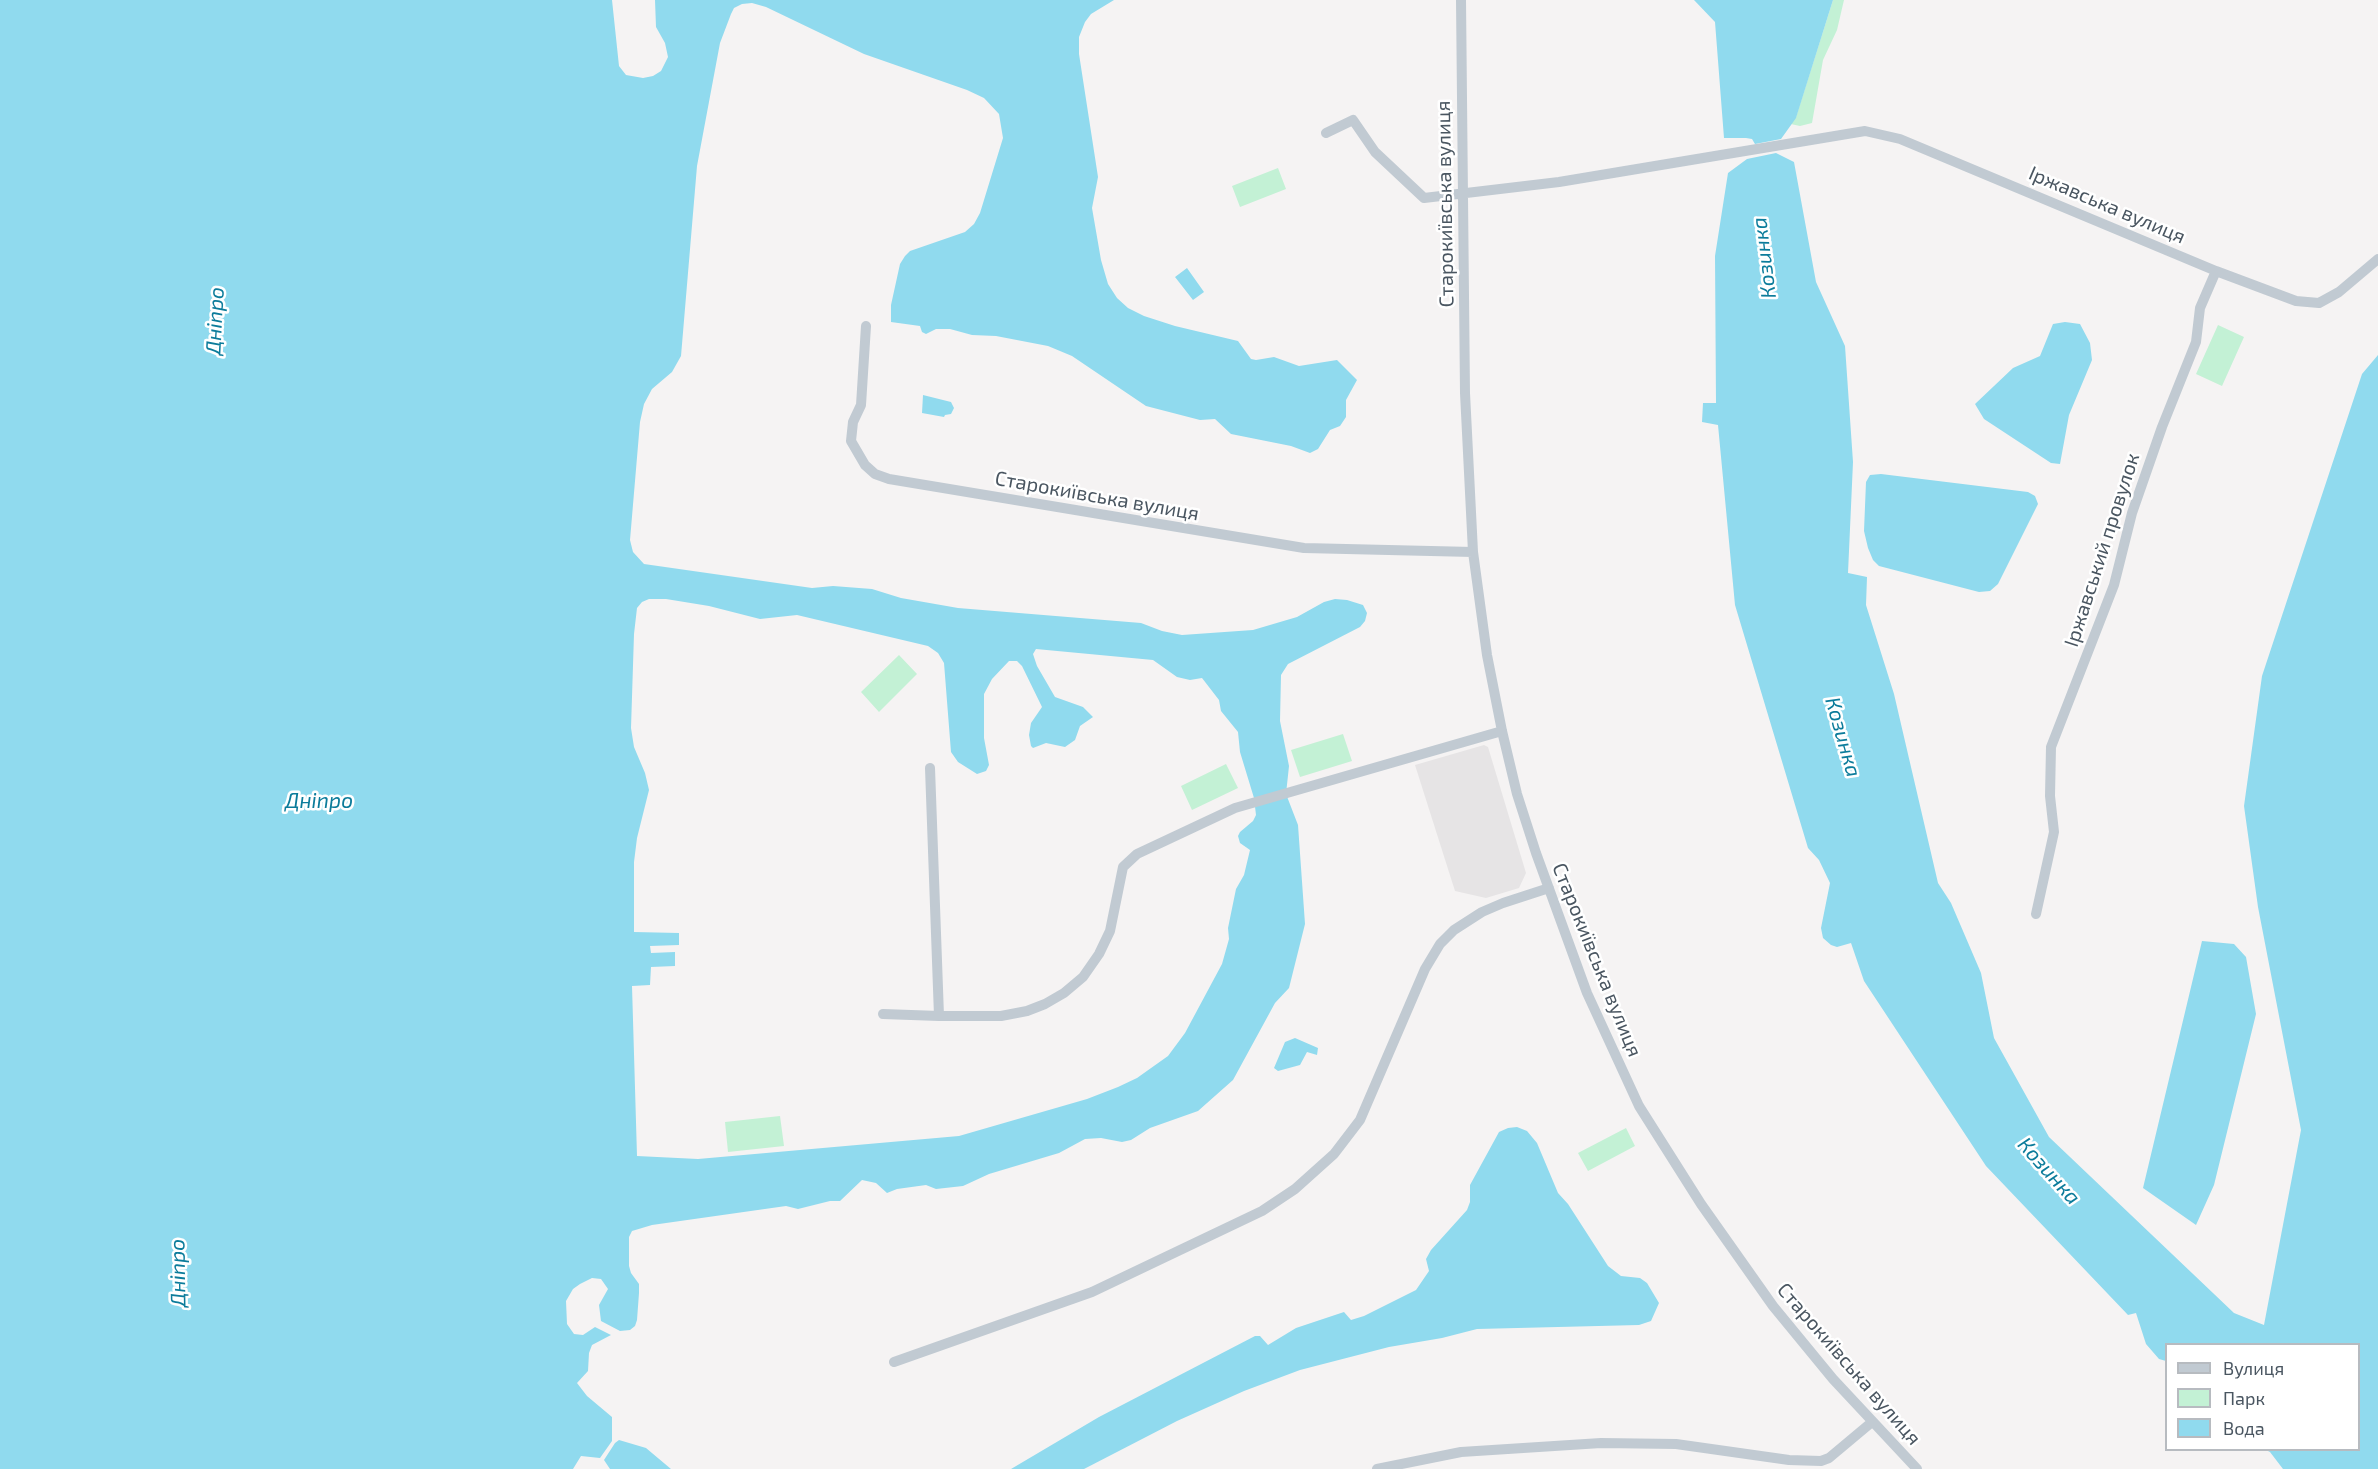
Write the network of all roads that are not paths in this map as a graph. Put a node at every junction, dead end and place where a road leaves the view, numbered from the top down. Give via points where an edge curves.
1 (1461, 0) edge
2 (1326, 133) dead end
3 (1464, 195) junction
4 (2378, 259) edge
5 (2216, 271) junction
6 (866, 326) dead end
7 (1473, 552) junction
8 (1502, 731) junction
9 (930, 768) dead end
10 (1549, 888) junction
11 (2036, 914) dead end
12 (883, 1014) dead end
13 (939, 1016) junction
14 (894, 1362) dead end
15 (1872, 1422) junction
16 (1377, 1469) edge
17 (1917, 1469) edge

1 - 3 street, Старокиївська вулиця
2 - 3 street, Іржавська вулиця via 1353,120 1375,152 1424,198
3 - 5 street, Іржавська вулиця via 1865,131 1900,139
3 - 7 street, Старокиївська вулиця via 1465,393
4 - 5 street, Іржавська вулиця via 2339,292 2319,303 2296,302
5 - 11 street, Іржавський провулок via 2200,308 2196,342 2132,513 2114,585 2051,747 2054,832
6 - 7 street, Старокиївська вулиця via 861,405 853,422 851,441 875,474 1304,548
7 - 8 street, Старокиївська вулиця
8 - 10 street, Старокиївська вулиця via 1517,794
8 - 13 street via 1235,808 1137,854 1121,872 1107,939 1083,977 1064,993 1045,1004 1009,1015
9 - 13 street
10 - 14 street via 1482,912 1454,930 1440,945 1421,977 1360,1120 1334,1154 1290,1193 1092,1292
10 - 15 street, Старокиївська вулиця via 1608,1041 1639,1106 1673,1163 1773,1306
12 - 13 street
15 - 16 street via 1821,1461 1676,1444 1601,1443 1461,1452
15 - 17 street, Старокиївська вулиця

